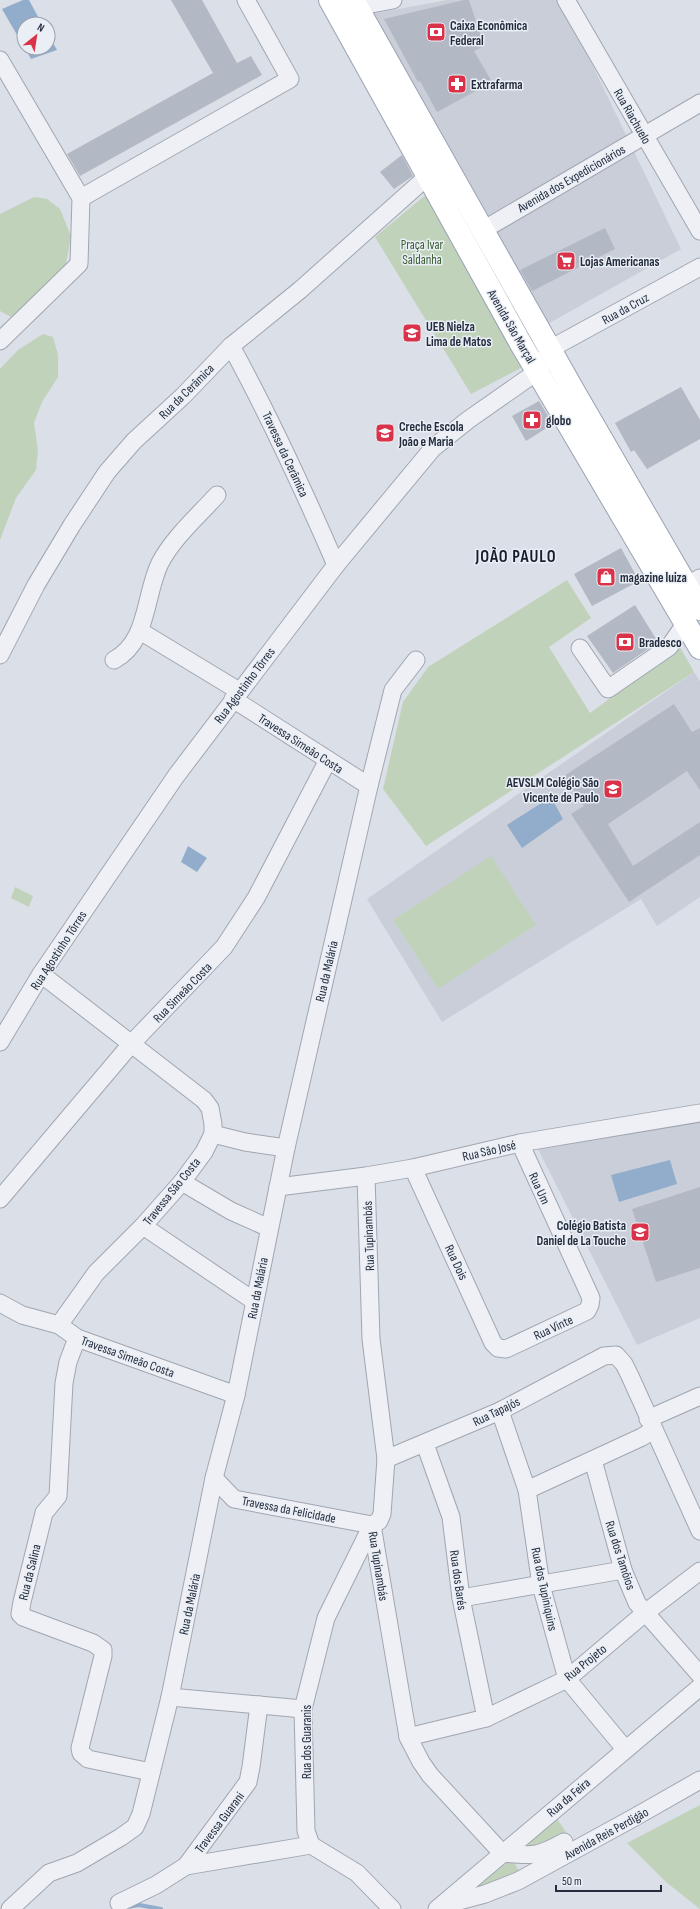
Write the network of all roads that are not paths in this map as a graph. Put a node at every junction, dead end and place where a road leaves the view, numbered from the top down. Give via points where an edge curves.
1 (246, 0) edge
2 (330, 0) edge
3 (393, 0) edge
4 (566, 0) edge
5 (354, 4) edge
6 (0, 60) edge
7 (700, 103) edge
8 (644, 136) junction
9 (428, 176) junction
10 (80, 198) junction
11 (483, 230) junction
12 (700, 231) edge
13 (700, 267) edge
14 (0, 341) edge
15 (231, 346) junction
16 (550, 350) junction
17 (538, 371) junction
18 (217, 495) dead end
19 (336, 566) junction
20 (693, 582) edge
21 (693, 616) edge
22 (140, 631) junction
23 (580, 648) dead end
24 (700, 648) edge
25 (0, 655) edge
26 (114, 660) dead end
27 (416, 660) dead end
28 (236, 695) junction
29 (328, 760) junction
30 (369, 786) junction
31 (41, 974) junction
32 (0, 1042) edge
33 (132, 1043) junction
34 (700, 1114) edge
35 (212, 1134) junction
36 (520, 1143) junction
37 (286, 1148) junction
38 (414, 1168) junction
39 (366, 1176) junction
40 (182, 1182) junction
41 (278, 1187) junction
42 (0, 1199) edge
43 (143, 1226) junction
44 (269, 1228) junction
45 (591, 1298) joint
46 (254, 1301) junction
47 (0, 1303) edge
48 (59, 1325) junction
49 (77, 1338) junction
50 (506, 1349) joint
51 (236, 1395) junction
52 (700, 1396) edge
53 (500, 1411) junction
54 (651, 1425) junction
55 (425, 1444) junction
56 (386, 1459) junction
57 (593, 1460) junction
58 (214, 1478) junction
59 (527, 1490) junction
60 (372, 1525) junction
61 (700, 1531) edge
62 (623, 1570) junction
63 (700, 1571) edge
64 (541, 1585) junction
65 (461, 1598) junction
66 (645, 1613) junction
67 (700, 1675) edge
68 (567, 1679) junction
69 (700, 1686) edge
70 (170, 1697) junction
71 (259, 1705) junction
72 (304, 1708) junction
73 (486, 1718) junction
74 (408, 1737) junction
75 (625, 1749) junction
76 (700, 1767) edge
77 (151, 1772) junction
78 (700, 1780) edge
79 (632, 1812) junction
80 (311, 1845) junction
81 (502, 1853) junction
82 (186, 1866) junction
83 (119, 1903) dead end
84 (439, 1907) edge
85 (10, 1909) edge
86 (392, 1909) edge

1 - 10 street via 290,79
2 - 9 main road, Avenida São Marçal
3 - 5 street
4 - 8 street, Rua Riachuelo
5 - 11 main road, Avenida São Marçal
6 - 10 street
7 - 8 street, Avenida dos Expedicionários
8 - 11 street, Avenida dos Expedicionários
8 - 12 street, Rua Riachuelo
9 - 15 street, Rua da Cerâmica via 300,290
9 - 17 main road, Avenida São Marçal
10 - 14 street via 79,264
11 - 16 main road, Avenida São Marçal
13 - 16 street, Rua da Cruz
15 - 19 street, Travessa da Cerâmica via 300,483
15 - 25 street, Rua da Cerâmica via 183,396 134,441 107,472 51,560
16 - 17 street
16 - 20 main road, Avenida São Marçal
17 - 19 street, Rua Agostinho Tôrres via 433,448
17 - 21 main road, Avenida São Marçal
18 - 22 street via 173,544 160,564
19 - 28 street, Rua Agostinho Tôrres
20 - 21 main road, Avenida São Marçal
21 - 23 street via 669,647 608,689
21 - 24 main road, Avenida São Marçal
22 - 26 street via 130,648
22 - 28 street, Travessa Simeão Costa
27 - 30 street, Rua da Malária via 393,690
28 - 29 street, Travessa Simeão Costa
28 - 31 street, Rua Agostinho Tôrres via 176,776
29 - 30 street, Travessa Simeão Costa
29 - 33 street, Rua Simeão Costa via 240,925 224,948
30 - 37 street, Rua da Malária
31 - 32 street, Rua Agostinho Tôrres
31 - 33 street, Travessa São Costa
33 - 35 street, Travessa São Costa via 204,1100 210,1108
33 - 42 street, Rua Simeão Costa
34 - 36 street, Rua São José
35 - 37 street
35 - 40 street, Travessa São Costa via 204,1152
36 - 38 street, Rua São José
36 - 45 street, Rua Um
37 - 41 street, Rua da Malária
38 - 39 street, Rua São José
38 - 50 street, Rua Dois via 494,1342 498,1348
39 - 41 street, Rua São José
39 - 56 street, Rua Tupinambás via 372,1339
40 - 43 street, Travessa São Costa
40 - 44 street via 230,1210
41 - 44 street, Rua da Malária
43 - 46 street
43 - 48 street, Travessa São Costa via 96,1273
44 - 46 street, Rua da Malária
45 - 50 street, Rua Vinte via 587,1311
46 - 51 street, Rua da Malária
47 - 48 street, Travessa Simeão Costa via 22,1315
48 - 49 street, Travessa Simeão Costa
49 - 51 street, Travessa Simeão Costa
49 - 77 street, Rua da Salina via 64,1382 58,1496 44,1513 20,1614 93,1643 103,1650 80,1748 84,1756
51 - 58 street, Rua da Malária
52 - 54 street
53 - 54 street, Rua Tapajós via 604,1356 616,1355 624,1364
53 - 55 street, Rua Tapajós
53 - 59 street, Rua dos Tupiniquins
54 - 57 street via 642,1437
54 - 61 street
55 - 56 street, Rua Tapajós
55 - 65 street, Rua dos Barés via 450,1517
56 - 60 street, Rua Tupinambás via 382,1514 379,1521
57 - 59 street
57 - 62 street, Rua dos Tamôios
58 - 60 street, Travessa da Felicidade via 234,1499
58 - 70 street, Rua da Malária
59 - 64 street, Rua dos Tupiniquins
60 - 72 street, Rua dos Guaranis via 326,1618
60 - 74 street, Rua Tupinambás
62 - 64 street
62 - 66 street, Rua dos Tamôios via 637,1604
63 - 66 street, Rua Projeto
64 - 65 street
64 - 68 street, Rua dos Tupiniquins
65 - 73 street, Rua dos Barés
66 - 67 street, Rua dos Tamôios
66 - 68 street, Rua Projeto
68 - 73 street, Rua Projeto
68 - 75 street, Rua dos Tupiniquins
69 - 75 street, Rua da Feira
70 - 71 street
70 - 77 street, Rua da Malária
71 - 72 street
71 - 82 street, Travessa Guarani via 248,1782
72 - 80 street, Rua dos Guaranis via 306,1831
73 - 74 street, Rua Projeto
74 - 81 street, Rua Tupinambás via 430,1775
75 - 81 street, Rua da Feira
76 - 79 street, Avenida Reis Perdigão
77 - 85 street, Rua da Malária via 141,1814 135,1827 77,1862 49,1873
78 - 79 street, Avenida Reis Perdigão
79 - 81 street, Avenida Reis Perdigão via 538,1855
79 - 84 street, Avenida Reis Perdigão via 518,1881 485,1894
80 - 82 street, Travessa Guarani
80 - 86 street via 357,1873
81 - 84 street, Rua da Feira
82 - 83 street, Travessa Guarani via 156,1885

